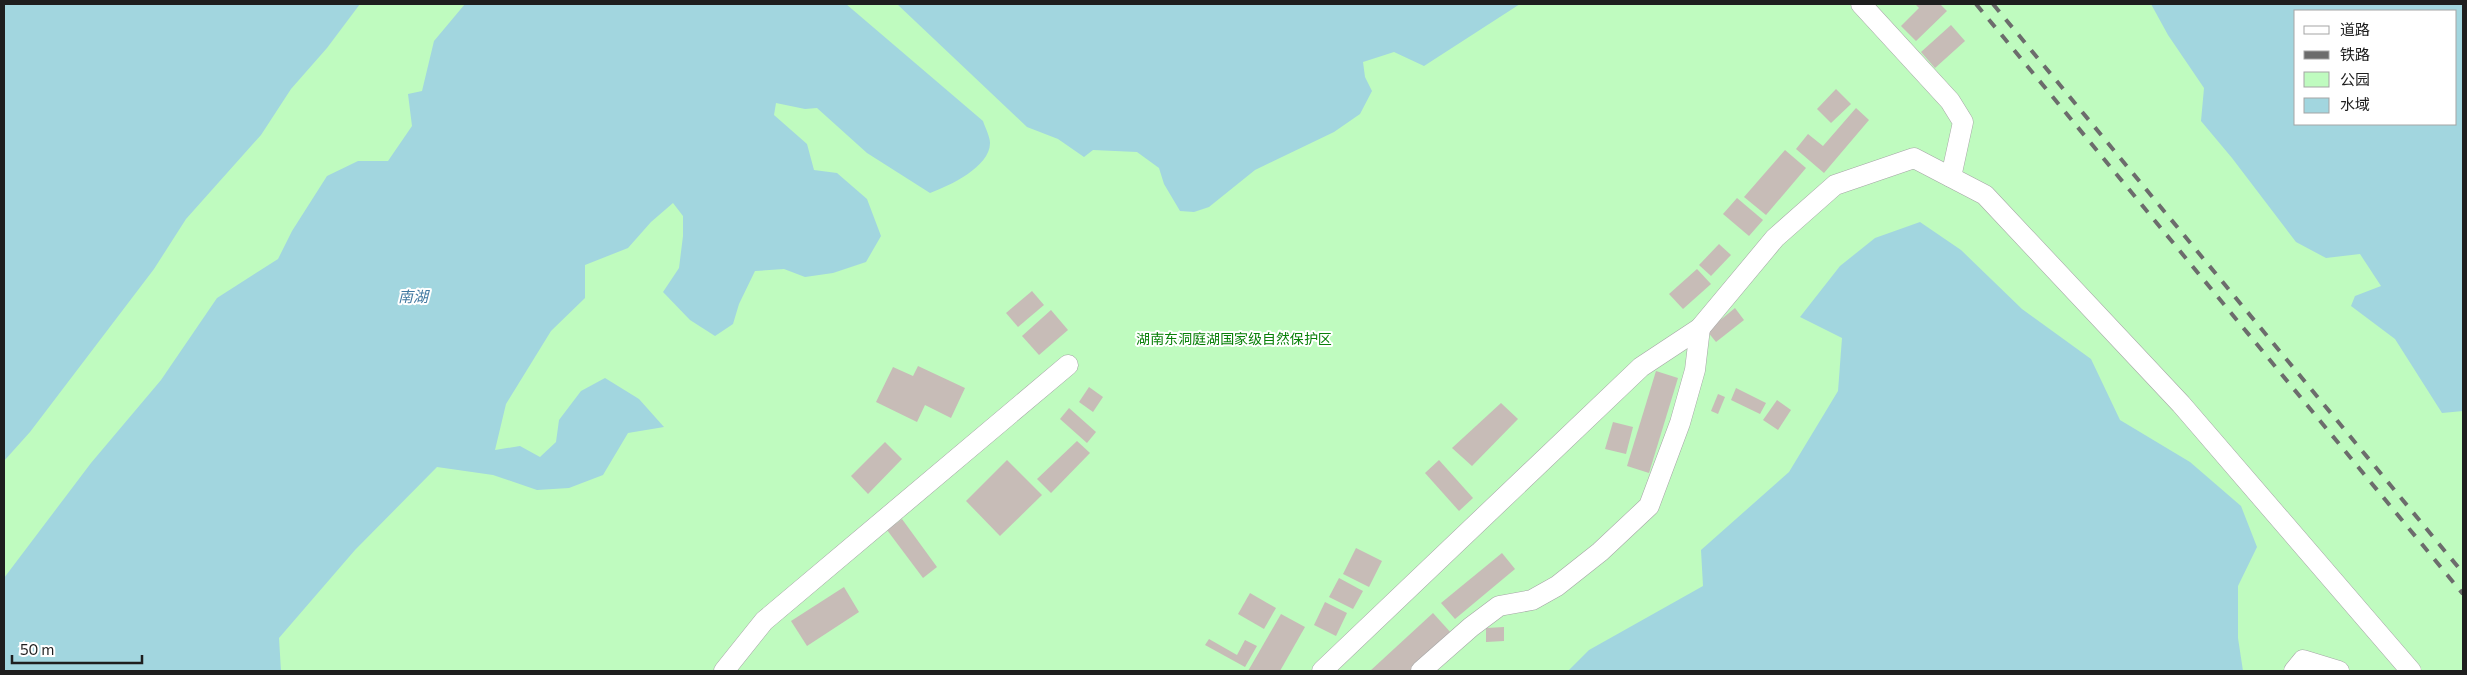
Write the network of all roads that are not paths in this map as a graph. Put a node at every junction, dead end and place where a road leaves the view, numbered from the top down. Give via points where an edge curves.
1 (1861, 4) edge
2 (1951, 178) junction
3 (1700, 328) junction
4 (1068, 365) dead end
5 (724, 671) edge
6 (1322, 671) edge
7 (1421, 671) edge
8 (2294, 671) edge
9 (2338, 671) edge
10 (2412, 671) edge

1 - 2 street via 1950,101 1963,122
2 - 3 street via 1914,158 1835,185 1775,238
2 - 10 street via 1985,195 2168,390
3 - 6 street via 1641,367
3 - 7 street via 1695,370 1680,423 1649,506 1600,552 1557,586 1532,600 1499,606
4 - 5 street via 764,621
8 - 9 street via 2303,660

